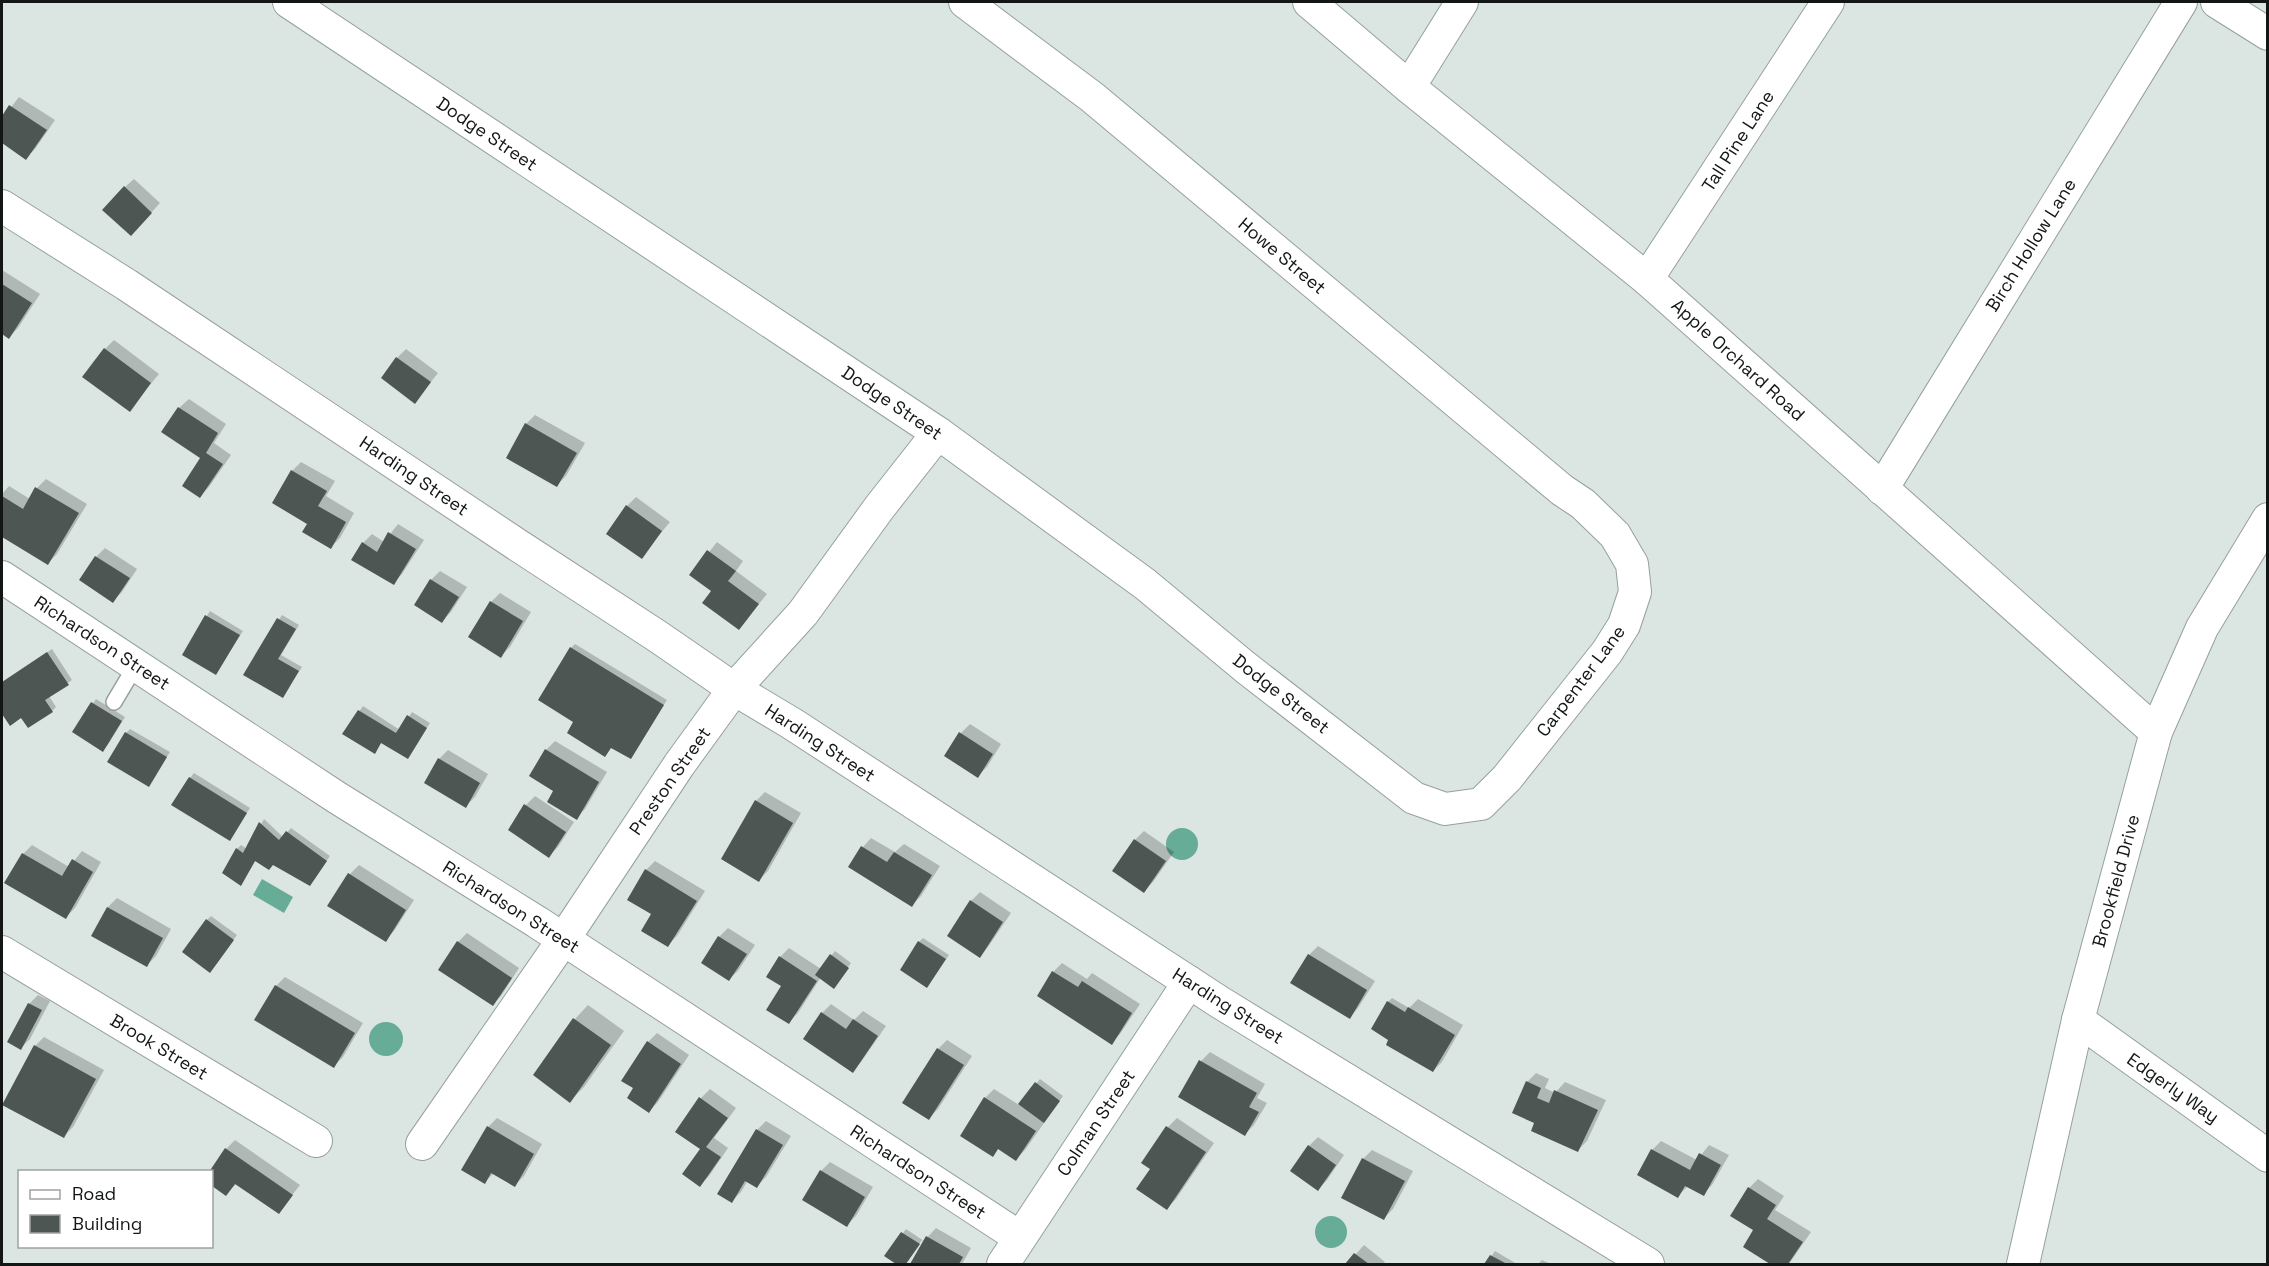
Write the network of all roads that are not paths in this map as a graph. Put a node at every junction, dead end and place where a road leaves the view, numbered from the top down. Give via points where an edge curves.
1 (289, 2) edge
2 (965, 2) edge
3 (1309, 2) edge
4 (1462, 2) edge
5 (1828, 2) edge
6 (2181, 2) edge
7 (2217, 2) edge
8 (2268, 34) edge
9 (1408, 87) junction
10 (2, 206) edge
11 (1647, 279) junction
12 (938, 433) junction
13 (1882, 489) junction
14 (1595, 516) joint
15 (2268, 519) edge
16 (2, 577) edge
17 (136, 666) junction
18 (734, 689) junction
19 (114, 702) dead end
20 (2156, 732) junction
21 (1481, 804) joint
22 (563, 940) junction
23 (2, 952) edge
24 (1189, 982) junction
25 (2078, 1020) junction
26 (316, 1141) dead end
27 (422, 1144) dead end
28 (2268, 1156) edge
29 (1019, 1237) junction
30 (1003, 1264) edge
31 (1648, 1264) edge
32 (2023, 1264) edge

1 - 12 street, Dodge Street
2 - 14 street, Howe Street via 1092,97
3 - 9 street, Apple Orchard Road
4 - 9 street
5 - 11 street, Tall Pine Lane
6 - 13 street, Birch Hollow Lane
7 - 8 street
9 - 11 street, Apple Orchard Road
10 - 18 street, Harding Street via 121,280
11 - 13 street, Apple Orchard Road
12 - 18 street, Preston Street via 803,613
12 - 21 street, Dodge Street via 1145,584 1414,798 1445,809
13 - 20 street, Apple Orchard Road
14 - 21 street, Carpenter Lane via 1615,535 1632,564 1635,592 1624,625 1507,778
15 - 20 street, Brookfield Drive via 2202,628
16 - 17 street, Richardson Street
17 - 19 lane
17 - 22 street, Richardson Street
18 - 22 street, Preston Street
18 - 24 street, Harding Street
20 - 25 street, Brookfield Drive
22 - 27 street, Preston Street
22 - 29 street, Richardson Street
23 - 26 street, Brook Street
24 - 29 street, Colman Street
24 - 31 street, Harding Street
25 - 28 street, Edgerly Way
25 - 32 street, Brookfield Drive
29 - 30 street, Colman Street

